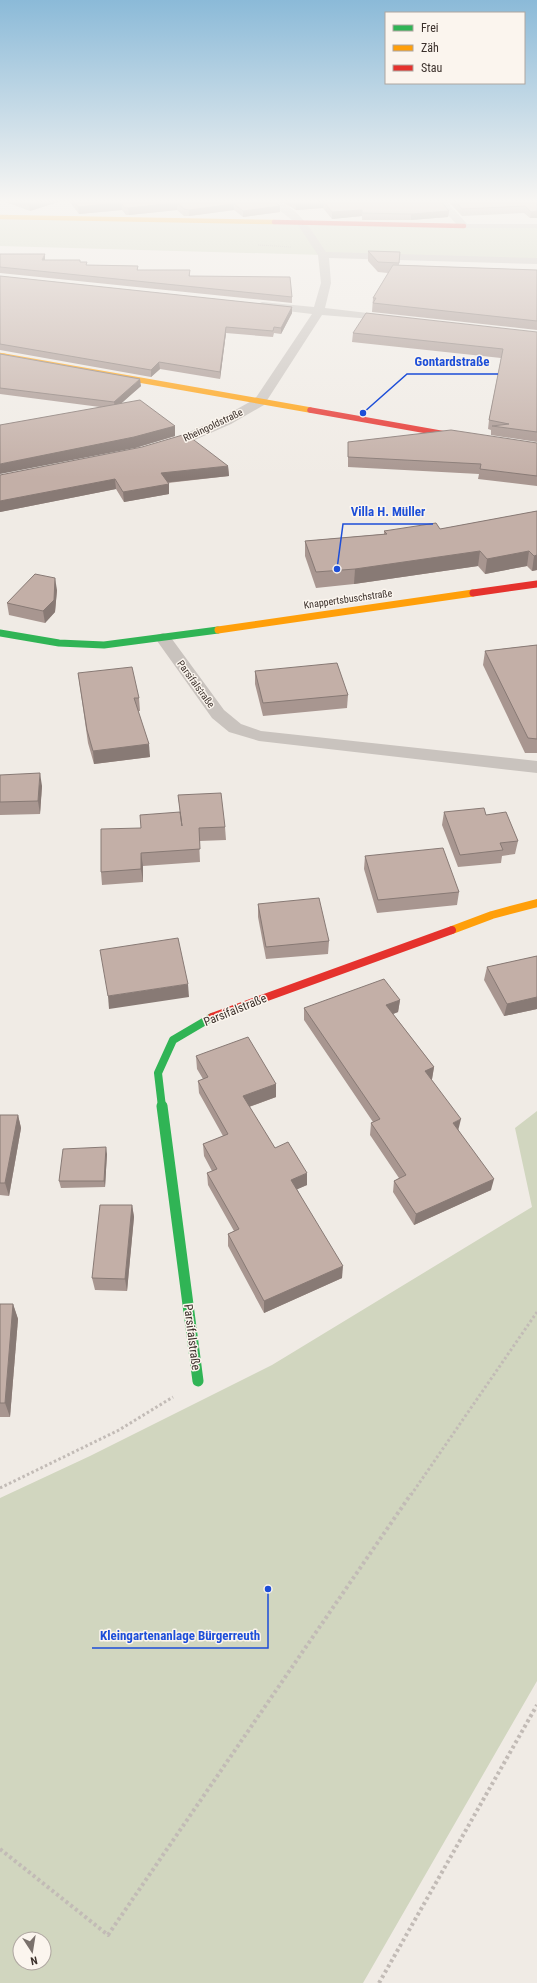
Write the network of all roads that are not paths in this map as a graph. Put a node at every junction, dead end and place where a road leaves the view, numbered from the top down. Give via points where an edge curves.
1 (324, 293) edge
2 (249, 303) edge
3 (320, 311) junction
4 (405, 321) edge
5 (0, 356) edge
6 (260, 402) junction
7 (470, 438) edge
8 (150, 449) edge
9 (537, 584) edge
10 (0, 633) edge
11 (163, 638) junction
12 (537, 767) edge
13 (537, 903) edge
14 (198, 1381) road end

1 - 3 street
2 - 3 street
3 - 4 street
3 - 6 street
5 - 6 street
6 - 7 street
6 - 8 street, Rheingoldstraße via 185,439
9 - 11 street, Knappertsbuschstraße
10 - 11 street via 42,642 94,646
11 - 12 street, Parsifalstraße via 218,714 235,728 259,736 282,739
13 - 14 street, Parsifalstraße via 492,915 208,1018 173,1040 158,1073

